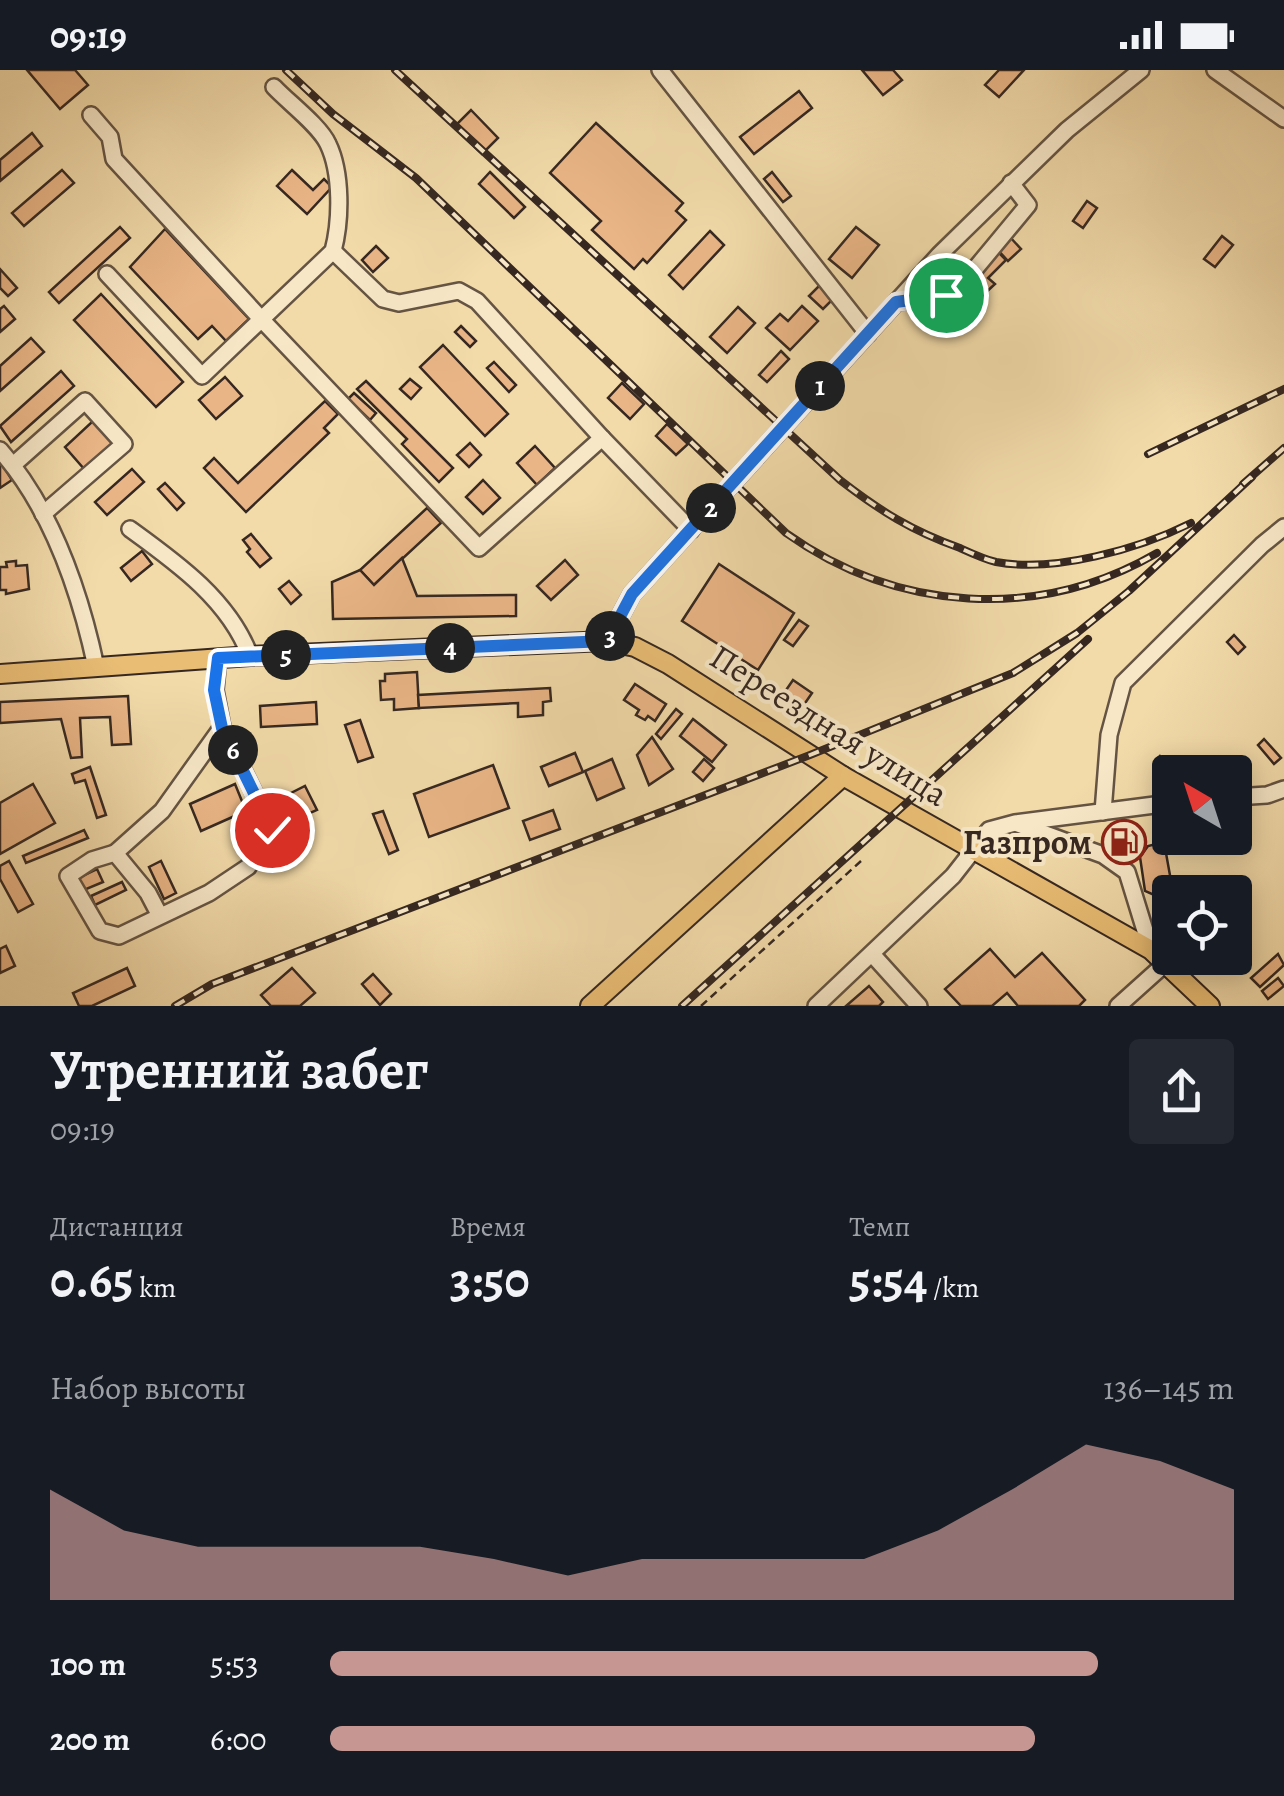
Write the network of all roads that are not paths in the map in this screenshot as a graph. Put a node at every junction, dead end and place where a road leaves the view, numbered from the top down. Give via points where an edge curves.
1 (660, 70) edge
2 (1141, 70) edge
3 (1214, 70) edge
4 (274, 87) dead end
5 (91, 115) dead end
6 (1284, 119) edge
7 (1011, 184) junction
8 (333, 251) junction
9 (107, 274) dead end
10 (896, 302) junction
11 (263, 321) junction
12 (868, 334) junction
13 (602, 438) junction
14 (0, 450) edge
15 (13, 465) junction
16 (42, 514) junction
17 (1284, 527) edge
18 (130, 528) dead end
19 (691, 530) junction
20 (607, 641) junction
21 (250, 656) junction
22 (218, 658) junction
23 (96, 667) junction
24 (0, 674) edge
25 (222, 728) junction
26 (843, 776) junction
27 (1284, 789) edge
28 (1252, 796) edge
29 (1152, 805) edge
30 (1103, 812) junction
31 (1015, 823) junction
32 (971, 849) junction
33 (115, 853) junction
34 (159, 914) junction
35 (1150, 950) joint
36 (872, 954) junction
37 (1153, 975) edge
38 (1180, 975) edge
39 (590, 1006) edge
40 (816, 1006) edge
41 (919, 1006) edge
42 (1118, 1006) edge
43 (1210, 1006) edge

1 - 12 street
2 - 7 street
3 - 6 street
4 - 8 street via 328,142 341,224
5 - 11 street via 110,137 114,159
7 - 10 street
7 - 10 street via 1028,204 964,280 946,295
8 - 11 street
8 - 13 street via 383,299 400,303 459,290 477,301
9 - 11 street via 202,376
10 - 12 street
11 - 13 street via 479,548
12 - 19 street
13 - 19 street
14 - 15 street
15 - 16 street
15 - 16 street via 85,401 124,444
16 - 23 street via 84,608
17 - 30 street via 1123,683 1109,735
18 - 21 street via 190,572 241,633
19 - 20 street via 632,594
20 - 21 main road
20 - 26 main road, Переездная улица via 668,664
21 - 22 main road
22 - 23 main road
22 - 25 street via 214,690
23 - 24 main road
25 - 33 street via 162,811
25 - 34 street via 272,830 248,867
26 - 32 main road, Переездная улица
26 - 39 main road
27 - 28 street
29 - 30 street
30 - 31 street
31 - 32 street via 990,830
31 - 35 street via 1103,855 1127,872
32 - 35 main road, Переездная улица
32 - 36 street
33 - 34 street
33 - 34 street via 68,876 100,931 118,936
36 - 40 street
36 - 41 street
37 - 42 street
38 - 43 main road, Переездная улица

